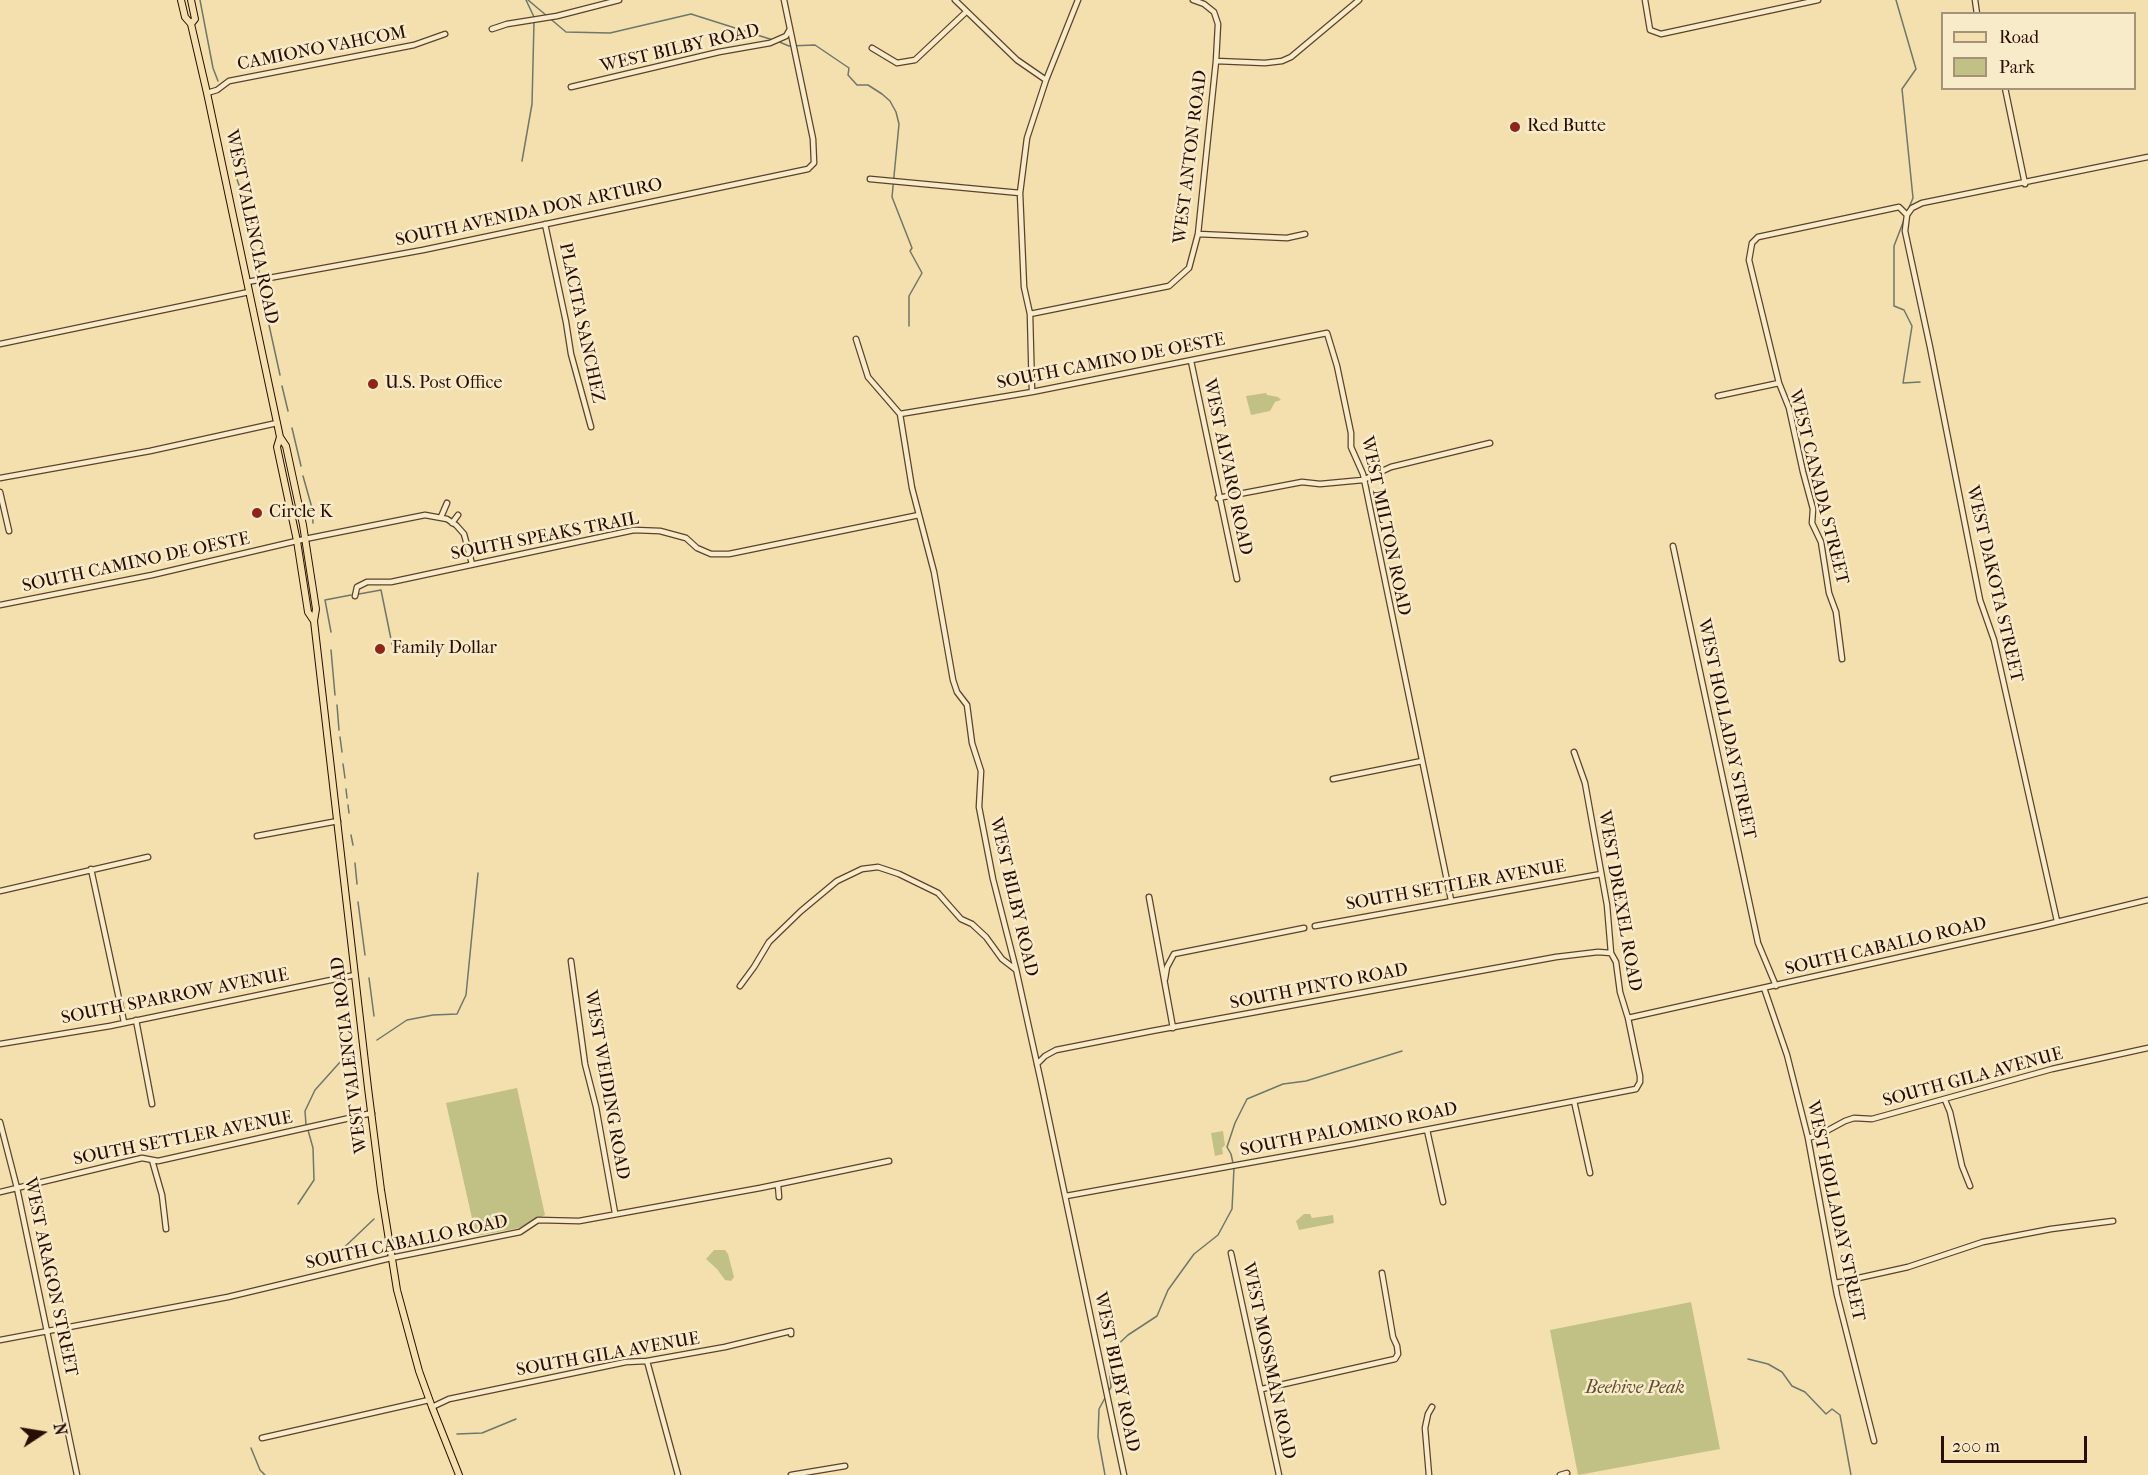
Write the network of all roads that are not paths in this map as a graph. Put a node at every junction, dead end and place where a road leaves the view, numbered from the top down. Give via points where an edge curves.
1 (181, 0) edge
2 (191, 0) edge
3 (620, 0) edge
4 (784, 0) edge
5 (955, 0) edge
6 (1078, 0) edge
7 (1193, 0) edge
8 (1359, 0) edge
9 (1645, 0) edge
10 (1818, 0) edge
11 (966, 12) junction
12 (191, 24) junction
13 (492, 29) dead end
14 (790, 29) junction
15 (445, 34) dead end
16 (872, 48) dead end
17 (1216, 61) junction
18 (1046, 80) junction
19 (571, 87) dead end
20 (2005, 90) edge
21 (207, 93) junction
22 (2148, 157) edge
23 (870, 179) dead end
24 (2025, 184) junction
25 (1020, 193) junction
26 (1907, 215) junction
27 (545, 224) junction
28 (1198, 234) junction
29 (1305, 234) dead end
30 (247, 282) junction
31 (249, 292) junction
32 (1030, 314) junction
33 (1327, 333) joint
34 (856, 339) dead end
35 (0, 344) edge
36 (1191, 361) junction
37 (1779, 383) junction
38 (1032, 392) junction
39 (1718, 396) dead end
40 (900, 414) junction
41 (277, 423) junction
42 (591, 427) dead end
43 (280, 437) junction
44 (1490, 443) dead end
45 (0, 478) edge
46 (1363, 480) junction
47 (0, 492) edge
48 (1218, 498) junction
49 (447, 503) dead end
50 (458, 515) dead end
51 (919, 515) junction
52 (441, 517) junction
53 (452, 523) junction
54 (9, 531) dead end
55 (305, 539) junction
56 (297, 541) junction
57 (1673, 546) dead end
58 (472, 564) junction
59 (1237, 579) dead end
60 (355, 596) dead end
61 (0, 605) edge
62 (314, 621) junction
63 (1842, 659) dead end
64 (1574, 752) dead end
65 (1422, 761) junction
66 (1333, 779) dead end
67 (338, 821) junction
68 (257, 836) dead end
69 (148, 857) dead end
70 (91, 869) junction
71 (1601, 874) junction
72 (0, 891) edge
73 (1149, 897) dead end
74 (1451, 900) junction
75 (2148, 900) edge
76 (2057, 921) junction
77 (1315, 926) dead end
78 (1304, 928) dead end
79 (1611, 954) junction
80 (571, 961) dead end
81 (1016, 969) junction
82 (355, 975) junction
83 (1165, 979) junction
84 (740, 986) dead end
85 (1776, 986) junction
86 (1764, 988) junction
87 (1628, 1018) junction
88 (136, 1020) junction
89 (124, 1022) junction
90 (1173, 1028) junction
91 (0, 1044) edge
92 (2148, 1048) edge
93 (1037, 1064) junction
94 (1636, 1089) joint
95 (1945, 1100) junction
96 (1574, 1101) junction
97 (152, 1104) dead end
98 (372, 1113) junction
99 (0, 1122) edge
100 (1427, 1130) junction
101 (1808, 1138) junction
102 (152, 1160) junction
103 (889, 1161) dead end
104 (1590, 1173) dead end
105 (777, 1185) junction
106 (1970, 1186) dead end
107 (17, 1188) junction
108 (0, 1192) edge
109 (1066, 1196) junction
110 (779, 1197) dead end
111 (1443, 1202) dead end
112 (615, 1213) junction
113 (2113, 1221) dead end
114 (166, 1229) dead end
115 (1231, 1253) dead end
116 (391, 1258) junction
117 (1382, 1273) dead end
118 (1836, 1282) junction
119 (48, 1330) junction
120 (791, 1333) dead end
121 (0, 1340) edge
122 (647, 1361) junction
123 (1262, 1389) junction
124 (429, 1400) junction
125 (432, 1407) junction
126 (1432, 1407) dead end
127 (262, 1438) dead end
128 (1874, 1441) dead end
129 (845, 1466) dead end
130 (1567, 1473) dead end
131 (77, 1475) edge
132 (459, 1475) edge
133 (678, 1475) edge
134 (791, 1475) edge
135 (1124, 1475) edge
136 (1279, 1475) edge
137 (1429, 1475) edge
138 (1560, 1475) edge

1 - 12 main road, WEST VALENCIA ROAD
2 - 12 main road, WEST VALENCIA ROAD via 195,19
3 - 13 street
4 - 14 street
5 - 11 street
6 - 18 street
7 - 17 street, WEST ANTON ROAD via 1214,12 1218,24
8 - 17 street via 1282,61
9 - 10 street via 1650,30 1661,34
11 - 16 street via 915,60 897,63
11 - 18 street via 1017,60
12 - 21 main road, WEST VALENCIA ROAD
14 - 19 street, WEST BILBY ROAD via 786,36 770,43
14 - 27 street, SOUTH AVENIDA DON ARTURO via 813,139 814,163 808,169
15 - 21 street, CAMIONO VAHCOM via 414,45 229,81
17 - 28 street, WEST ANTON ROAD
18 - 25 street via 1027,138
20 - 24 street
21 - 30 main road, WEST VALENCIA ROAD
22 - 24 street
23 - 25 street
24 - 26 street via 1922,203
25 - 32 street via 1024,287
26 - 37 street via 1899,207 1758,237 1752,243 1749,260
26 - 76 street, WEST DAKOTA STREET via 1905,231 1980,600 1994,640
27 - 30 street, SOUTH AVENIDA DON ARTURO
27 - 42 street, PLACITA SANCHEZ via 571,354
28 - 29 street via 1287,238
28 - 32 street, WEST ANTON ROAD via 1189,268 1169,286
30 - 31 main road, WEST VALENCIA ROAD
31 - 35 street
31 - 41 main road, WEST VALENCIA ROAD
32 - 38 street
33 - 36 street, SOUTH CAMINO DE OESTE
33 - 46 street, WEST MILTON ROAD
34 - 40 street via 868,377
36 - 38 street, SOUTH CAMINO DE OESTE
36 - 48 street, WEST ALVARO ROAD
37 - 39 street, WEST CANADA STREET
37 - 63 street, WEST CANADA STREET via 1814,509 1812,523 1821,542
38 - 40 street, SOUTH CAMINO DE OESTE
40 - 51 street, WEST BILBY ROAD
41 - 43 main road, WEST VALENCIA ROAD
41 - 45 street
43 - 55 main road, WEST VALENCIA ROAD via 286,446
43 - 56 main road, WEST VALENCIA ROAD via 277,447
44 - 46 street via 1391,466
46 - 48 street via 1302,482
46 - 65 street, WEST MILTON ROAD
47 - 54 street
48 - 59 street, WEST ALVARO ROAD
49 - 52 street
50 - 53 street
51 - 58 street, SOUTH SPEAKS TRAIL via 729,554 711,554 686,538 660,531 634,530
51 - 81 street, WEST BILBY ROAD via 953,680 969,713 972,743 981,771 979,807 983,830
52 - 53 street
52 - 55 street, SOUTH CAMINO DE OESTE via 425,515
53 - 58 street via 464,534
55 - 56 street, SOUTH CAMINO DE OESTE
55 - 62 main road, WEST VALENCIA ROAD via 316,609
56 - 61 street, SOUTH CAMINO DE OESTE
56 - 62 main road, WEST VALENCIA ROAD via 308,612
57 - 85 street, WEST HOLLADAY STREET via 1758,943
58 - 60 street, SOUTH SPEAKS TRAIL via 391,582 367,582 357,587
62 - 67 main road, WEST VALENCIA ROAD
64 - 71 street, WEST DREXEL ROAD via 1585,783
65 - 66 street
65 - 74 street, WEST MILTON ROAD
67 - 68 street
67 - 82 main road, WEST VALENCIA ROAD
69 - 70 street
70 - 72 street
70 - 89 street
71 - 74 street, SOUTH SETTLER AVENUE
71 - 79 street, WEST DREXEL ROAD
73 - 83 street
74 - 77 street, SOUTH SETTLER AVENUE
75 - 76 street, SOUTH CABALLO ROAD
76 - 85 street, SOUTH CABALLO ROAD
78 - 83 street via 1174,954
79 - 87 street, WEST DREXEL ROAD
79 - 90 street, SOUTH PINTO ROAD via 1556,957
80 - 112 street, WEST WEIDING ROAD via 585,1064
81 - 84 street via 938,893 878,867 862,868 837,881 801,911 769,942
81 - 93 street, WEST BILBY ROAD
82 - 88 street, SOUTH SPARROW AVENUE
82 - 98 main road, WEST VALENCIA ROAD
83 - 90 street
85 - 86 street, SOUTH CABALLO ROAD
86 - 87 street, SOUTH CABALLO ROAD
86 - 101 street, WEST HOLLADAY STREET via 1787,1055
87 - 94 street, WEST DREXEL ROAD via 1640,1076
88 - 89 street, SOUTH SPARROW AVENUE
88 - 97 street
89 - 91 street, SOUTH SPARROW AVENUE
90 - 93 street, SOUTH PINTO ROAD via 1056,1050
92 - 95 street, SOUTH GILA AVENUE via 2052,1069
93 - 109 street, WEST BILBY ROAD
94 - 96 street, SOUTH PALOMINO ROAD
95 - 101 street, SOUTH GILA AVENUE via 1872,1119 1845,1120
95 - 106 street
96 - 100 street, SOUTH PALOMINO ROAD
96 - 104 street
98 - 102 street, SOUTH SETTLER AVENUE
98 - 116 main road, WEST VALENCIA ROAD
99 - 107 street, WEST ARAGON STREET
100 - 109 street, SOUTH PALOMINO ROAD
100 - 111 street
101 - 118 street, WEST HOLLADAY STREET
102 - 107 street, SOUTH SETTLER AVENUE via 142,1158
102 - 114 street
103 - 105 street, SOUTH CABALLO ROAD
105 - 110 street
105 - 112 street, SOUTH CABALLO ROAD
107 - 108 street, SOUTH SETTLER AVENUE
107 - 119 street, WEST ARAGON STREET
109 - 135 street, WEST BILBY ROAD
112 - 116 street, SOUTH CABALLO ROAD via 579,1221 538,1220 519,1232
113 - 118 street via 1983,1242 1908,1267
115 - 123 street, WEST MOSSMAN ROAD
116 - 119 street, SOUTH CABALLO ROAD via 228,1297
116 - 124 main road, WEST VALENCIA ROAD via 404,1319
117 - 123 street via 1397,1346 1395,1359
118 - 128 street, WEST HOLLADAY STREET
119 - 121 street, SOUTH CABALLO ROAD
119 - 131 street, WEST ARAGON STREET
120 - 122 street, SOUTH GILA AVENUE
122 - 125 street, SOUTH GILA AVENUE via 449,1399
122 - 133 street
123 - 136 street, WEST MOSSMAN ROAD
124 - 125 main road, WEST VALENCIA ROAD
124 - 127 street
125 - 132 main road, WEST VALENCIA ROAD
126 - 137 street via 1425,1428
129 - 134 street
130 - 138 street

